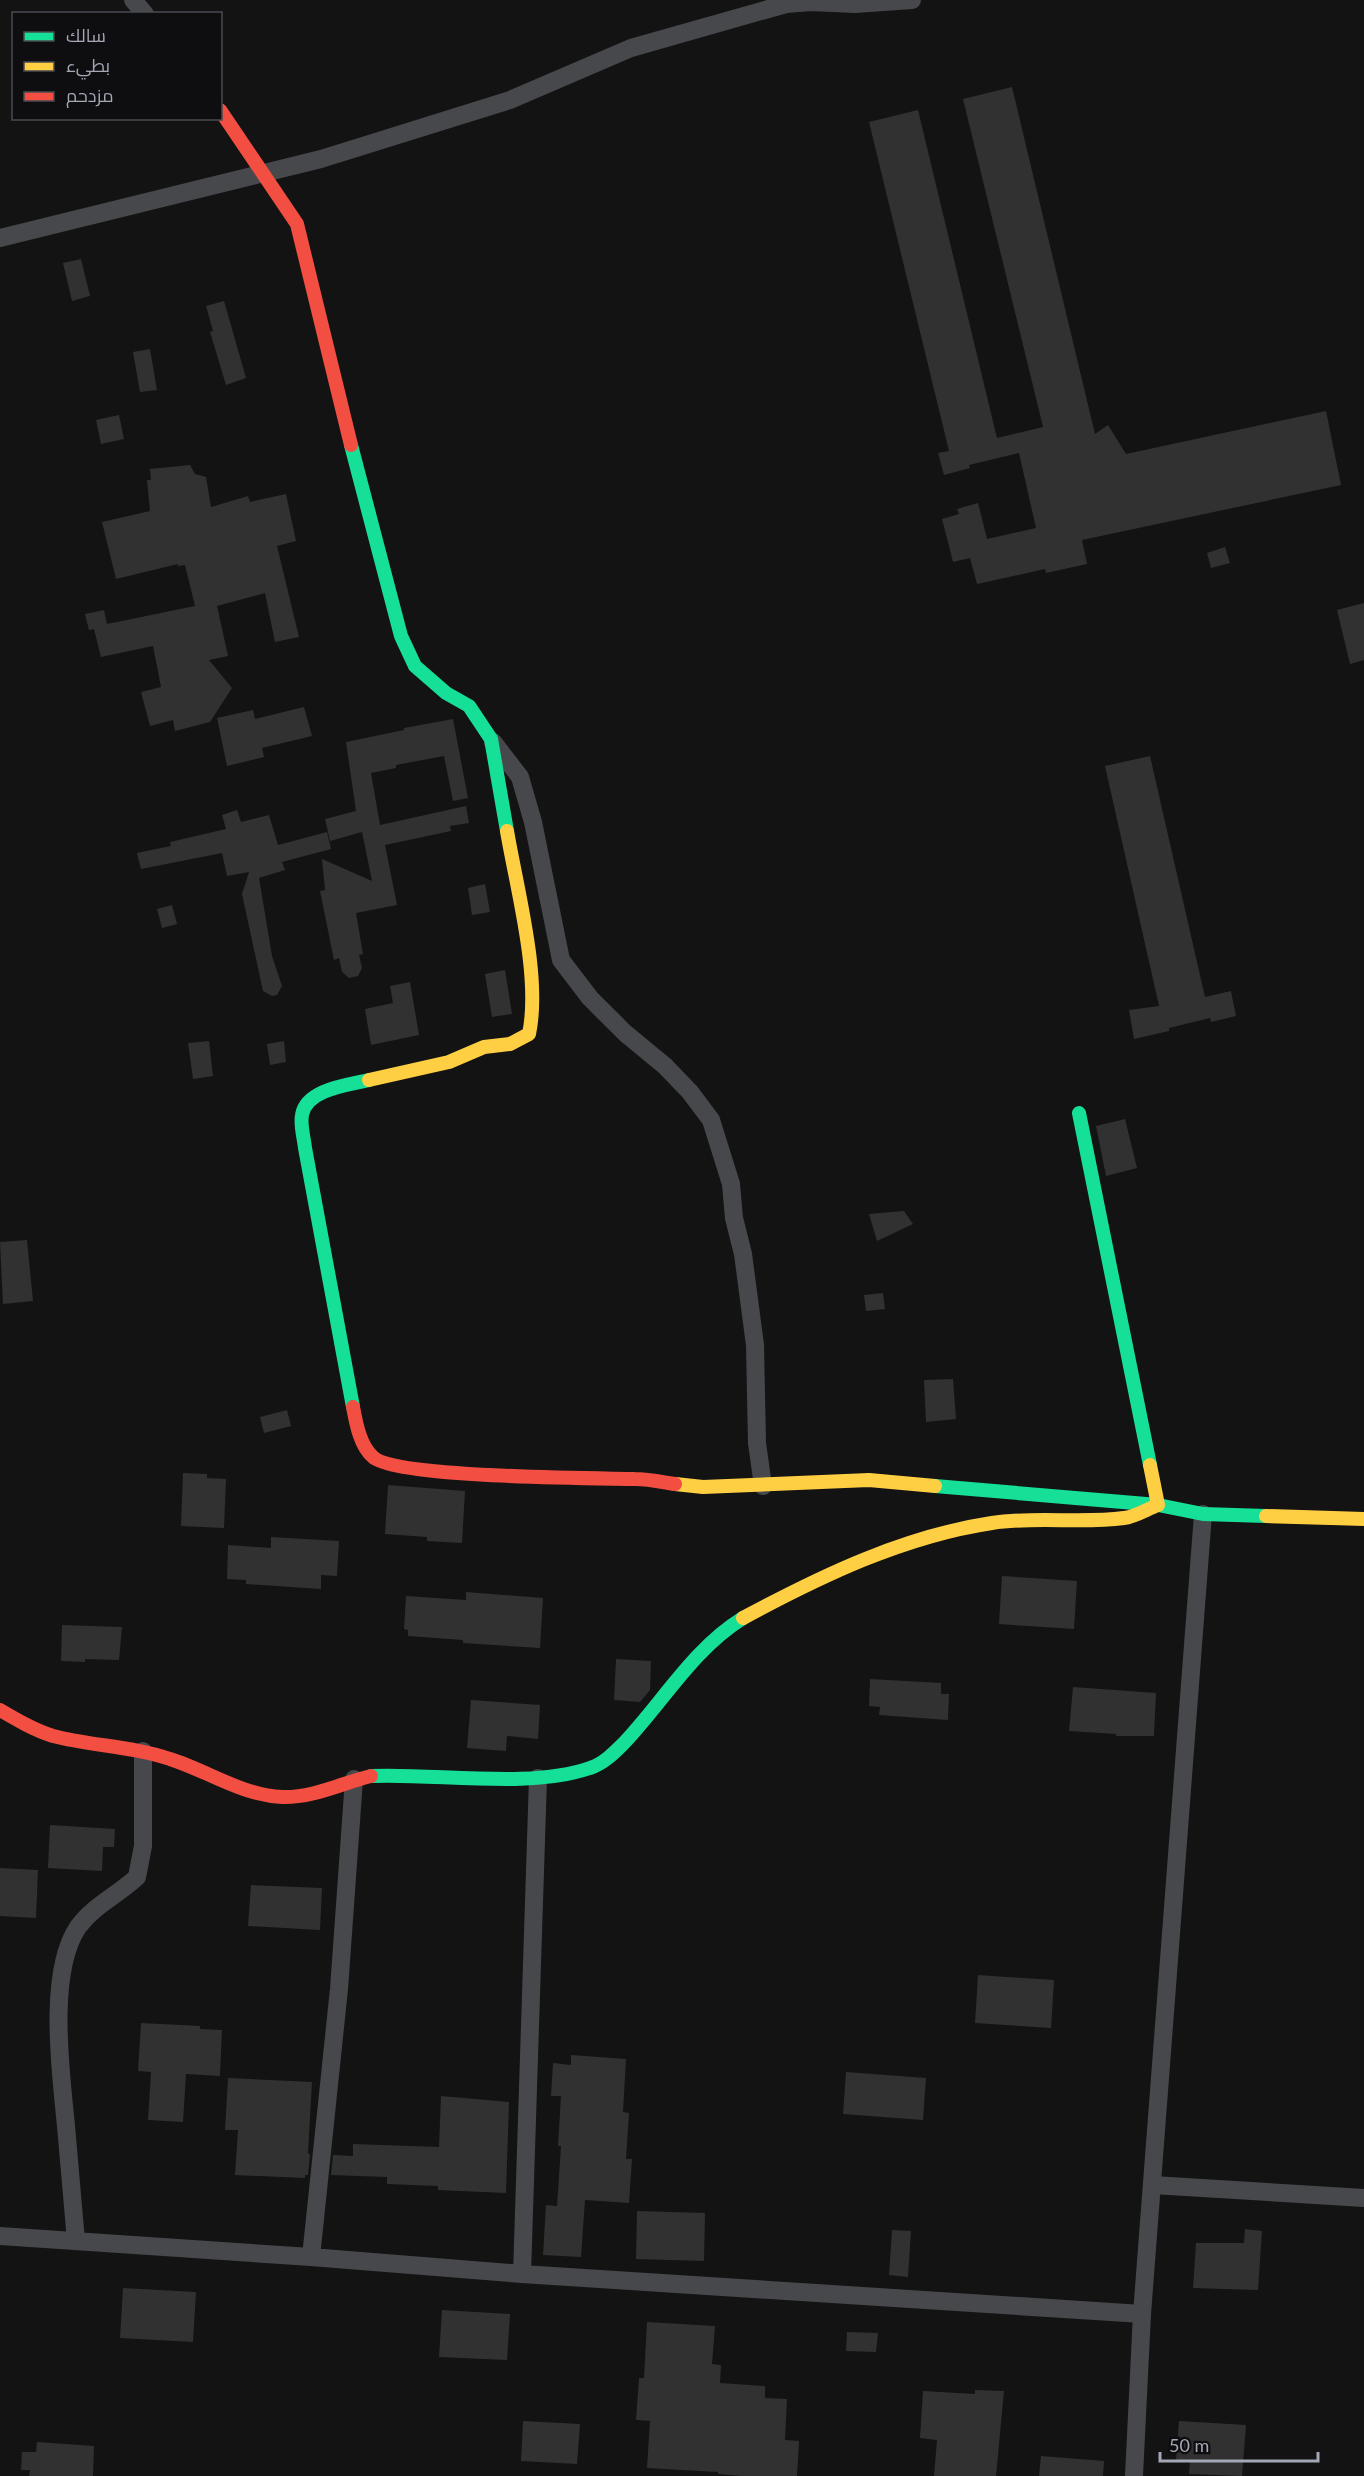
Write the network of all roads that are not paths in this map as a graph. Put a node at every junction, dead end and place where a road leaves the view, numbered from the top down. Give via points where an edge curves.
1 (133, 0) edge
2 (912, 0) edge
3 (142, 12) edge
4 (222, 113) edge
5 (265, 173) junction
6 (0, 238) edge
7 (491, 739) junction
8 (1079, 1113) dead end
9 (763, 1485) junction
10 (1158, 1505) junction
11 (1203, 1514) junction
12 (1364, 1519) edge
13 (0, 1710) edge
14 (143, 1751) junction
15 (538, 1778) junction
16 (354, 1779) junction
17 (1153, 2185) junction
18 (1364, 2198) edge
19 (0, 2236) edge
20 (76, 2241) junction
21 (311, 2257) junction
22 (522, 2274) junction
23 (1142, 2314) junction
24 (1134, 2476) edge

1 - 3 street
2 - 5 street via 811,2 761,10 631,48 478,111
4 - 5 street
5 - 6 street
5 - 7 street via 297,224 401,636 415,666 446,693 470,706
7 - 9 street via 520,777 561,960 590,998 665,1066 711,1120 731,1184 744,1264 755,1345 757,1443
7 - 9 street via 531,970 533,1015 529,1034 510,1044 484,1047 449,1062 340,1087 314,1097 302,1115 315,1205 356,1421 365,1448 374,1459 421,1469 524,1477 638,1479 703,1487
8 - 10 street
9 - 10 street via 869,1480
10 - 11 street
10 - 15 street via 1126,1518 972,1525 857,1562 765,1605 725,1631 681,1674 607,1759 576,1773
11 - 12 street
11 - 17 street
13 - 14 street via 35,1730 58,1737
14 - 16 street via 171,1759 240,1790 265,1796 303,1796
14 - 20 street via 143,1846 137,1877 91,1911 77,1929 66,1953 61,1986 61,2063
15 - 16 street
15 - 22 street
16 - 21 street via 337,2012
17 - 18 street
17 - 23 street
19 - 20 street
20 - 21 street
21 - 22 street
22 - 23 street
23 - 24 street

